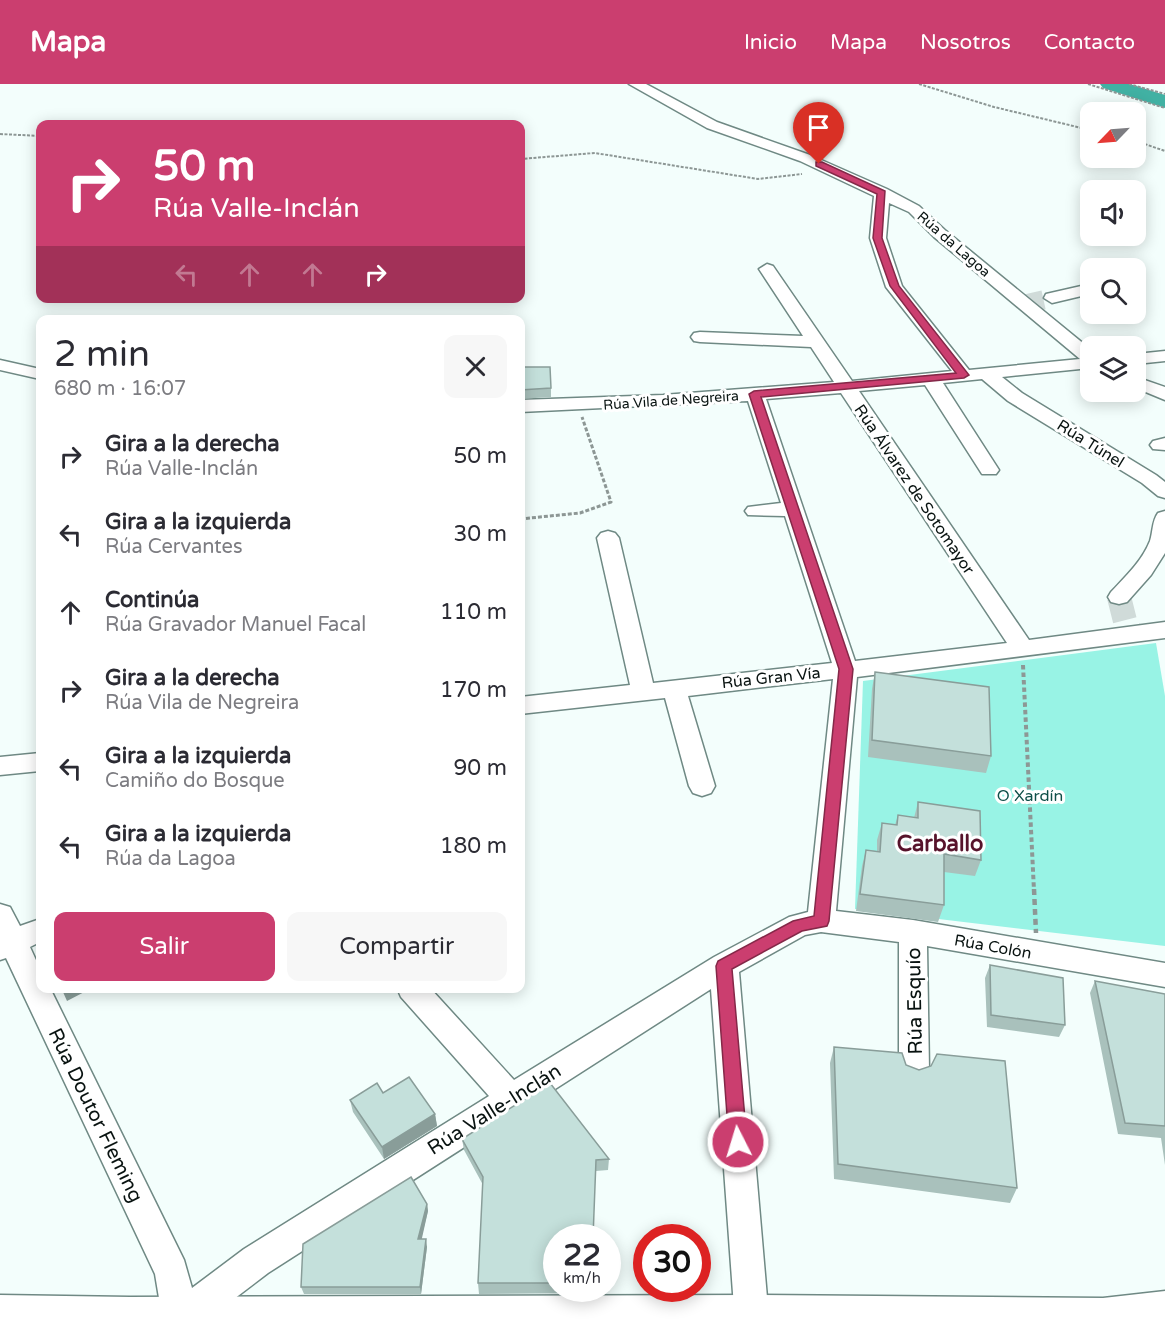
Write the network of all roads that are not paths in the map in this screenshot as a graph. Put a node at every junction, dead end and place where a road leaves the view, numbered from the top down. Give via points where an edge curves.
1 (636, 84) edge
2 (882, 192) junction
3 (767, 269) dead end
4 (1080, 291) edge
5 (1052, 298) tunnel mouth
6 (700, 337) dead end
7 (815, 342) junction
8 (1080, 350) edge
9 (1165, 356) edge
10 (1146, 358) edge
11 (0, 364) edge
12 (1080, 364) edge
13 (19, 370) junction
14 (36, 373) edge
15 (0, 374) edge
16 (973, 383) junction
17 (1146, 386) edge
18 (845, 387) junction
19 (754, 394) junction
20 (1165, 394) edge
21 (525, 406) edge
22 (989, 470) dead end
23 (1165, 492) edge
24 (792, 509) junction
25 (755, 511) dead end
26 (1165, 517) edge
27 (608, 538) dead end
28 (1119, 597) dead end
29 (1165, 630) edge
30 (1023, 649) junction
31 (846, 669) junction
32 (674, 688) junction
33 (643, 692) junction
34 (525, 705) edge
35 (36, 762) edge
36 (0, 766) edge
37 (702, 786) dead end
38 (821, 921) junction
39 (913, 932) junction
40 (13, 934) edge
41 (724, 966) junction
42 (1165, 975) edge
43 (36, 983) edge
44 (41, 993) edge
45 (416, 993) edge
46 (914, 1070) edge
47 (511, 1099) junction
48 (1165, 1313) edge
49 (0, 1317) edge
50 (55, 1319) edge
51 (752, 1319) edge
52 (179, 1320) edge
53 (927, 1320) edge
54 (1103, 1320) edge

1 - 2 street, Rúa da Lagoa via 712,126 805,158
2 - 8 street, Rúa da Lagoa via 914,209
2 - 16 street via 878,238 894,286
3 - 7 street, Rúa Álvarez de Sotomayor
4 - 5 street
6 - 7 street
7 - 18 street, Rúa Álvarez de Sotomayor
9 - 10 street
11 - 13 street
12 - 16 street, Rúa Vila de Negreira via 1011,371
13 - 14 street
13 - 15 street
16 - 18 street, Rúa Vila de Negreira
16 - 22 street
16 - 23 street, Rúa Túnel via 1149,479
17 - 20 street
18 - 19 street, Rúa Vila de Negreira
18 - 30 street, Rúa Álvarez de Sotomayor
19 - 21 street, Rúa Vila de Negreira
19 - 24 street
24 - 25 street
24 - 31 street
26 - 28 street via 1164,532 1151,562
27 - 33 street
29 - 30 street, Rúa Gran Vía
30 - 31 street, Rúa Gran Vía
31 - 32 street, Rúa Gran Vía
31 - 38 street
32 - 33 street, Rúa Gran Vía
32 - 37 street
33 - 34 street, Rúa Gran Vía
35 - 36 street
38 - 39 street, Rúa Colón
38 - 41 street, Rúa Valle-Inclán via 799,925
39 - 42 street, Rúa Colón
39 - 46 street, Rúa Esquío
40 - 43 street, Rúa Doutor Fleming
41 - 47 street, Rúa Valle-Inclán
41 - 51 street
44 - 52 street, Rúa Doutor Fleming via 172,1272
45 - 47 street
47 - 52 street, Rúa Valle-Inclán via 256,1261
48 - 54 main road
49 - 50 main road
50 - 52 main road
51 - 52 main road
51 - 53 main road
53 - 54 main road

